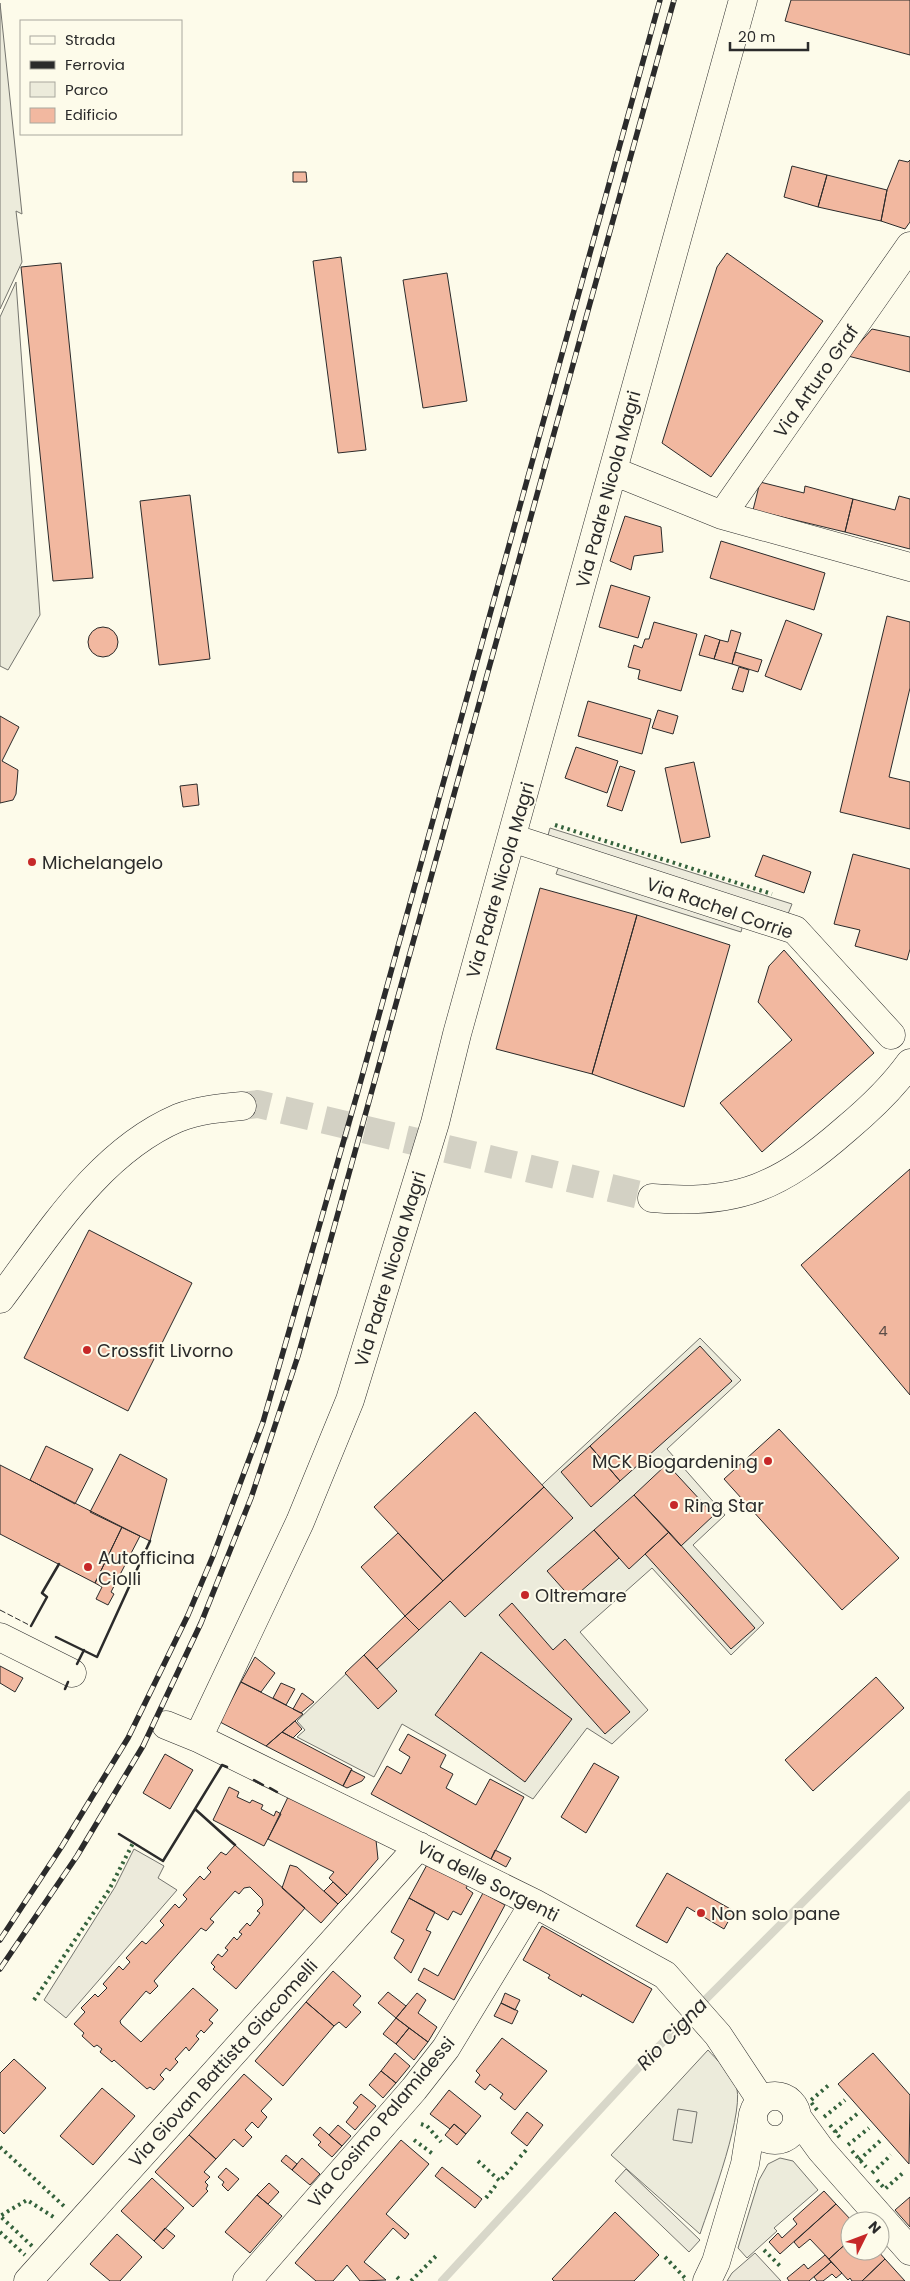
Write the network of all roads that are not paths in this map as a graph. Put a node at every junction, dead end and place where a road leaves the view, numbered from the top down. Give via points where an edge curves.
1 (744, 0) edge
2 (910, 246) edge
3 (612, 470) junction
4 (722, 515) junction
5 (910, 566) edge
6 (512, 838) junction
7 (891, 1034) dead end
8 (910, 1063) edge
9 (242, 1106) tunnel mouth
10 (652, 1198) tunnel mouth
11 (0, 1299) edge
12 (0, 1637) edge
13 (72, 1673) dead end
14 (166, 1725) dead end
15 (198, 1738) junction
16 (419, 1846) junction
17 (534, 1903) junction
18 (757, 2107) junction
19 (787, 2131) junction
20 (745, 2164) junction
21 (910, 2251) edge
22 (28, 2281) edge
23 (247, 2281) edge
24 (707, 2281) edge

1 - 3 street, Via Padre Nicola Magri
2 - 4 street, Via Arturo Graf
3 - 4 street
3 - 6 street, Via Padre Nicola Magri
4 - 5 street
6 - 7 street, Via Rachel Corrie via 795,930
6 - 15 street, Via Padre Nicola Magri via 428,1146 347,1409 300,1522
8 - 10 street via 863,1115 823,1150 778,1180 724,1197 688,1201
9 - 11 street via 178,1118 128,1149 89,1185
12 - 13 street
14 - 15 street, Via delle Sorgenti
15 - 16 street, Via delle Sorgenti
16 - 17 street, Via delle Sorgenti
16 - 22 street, Via Giovan Battista Giacomelli
17 - 18 street, Via delle Sorgenti via 665,1975 718,2035
17 - 23 street, Via Cosimo Palamidessi via 446,2048
18 - 19 street, Via delle Sorgenti via 753,2121 759,2133 765,2137
18 - 19 street via 773,2095 794,2105
18 - 20 street
19 - 20 street
19 - 21 street via 821,2150
20 - 24 street via 716,2262

